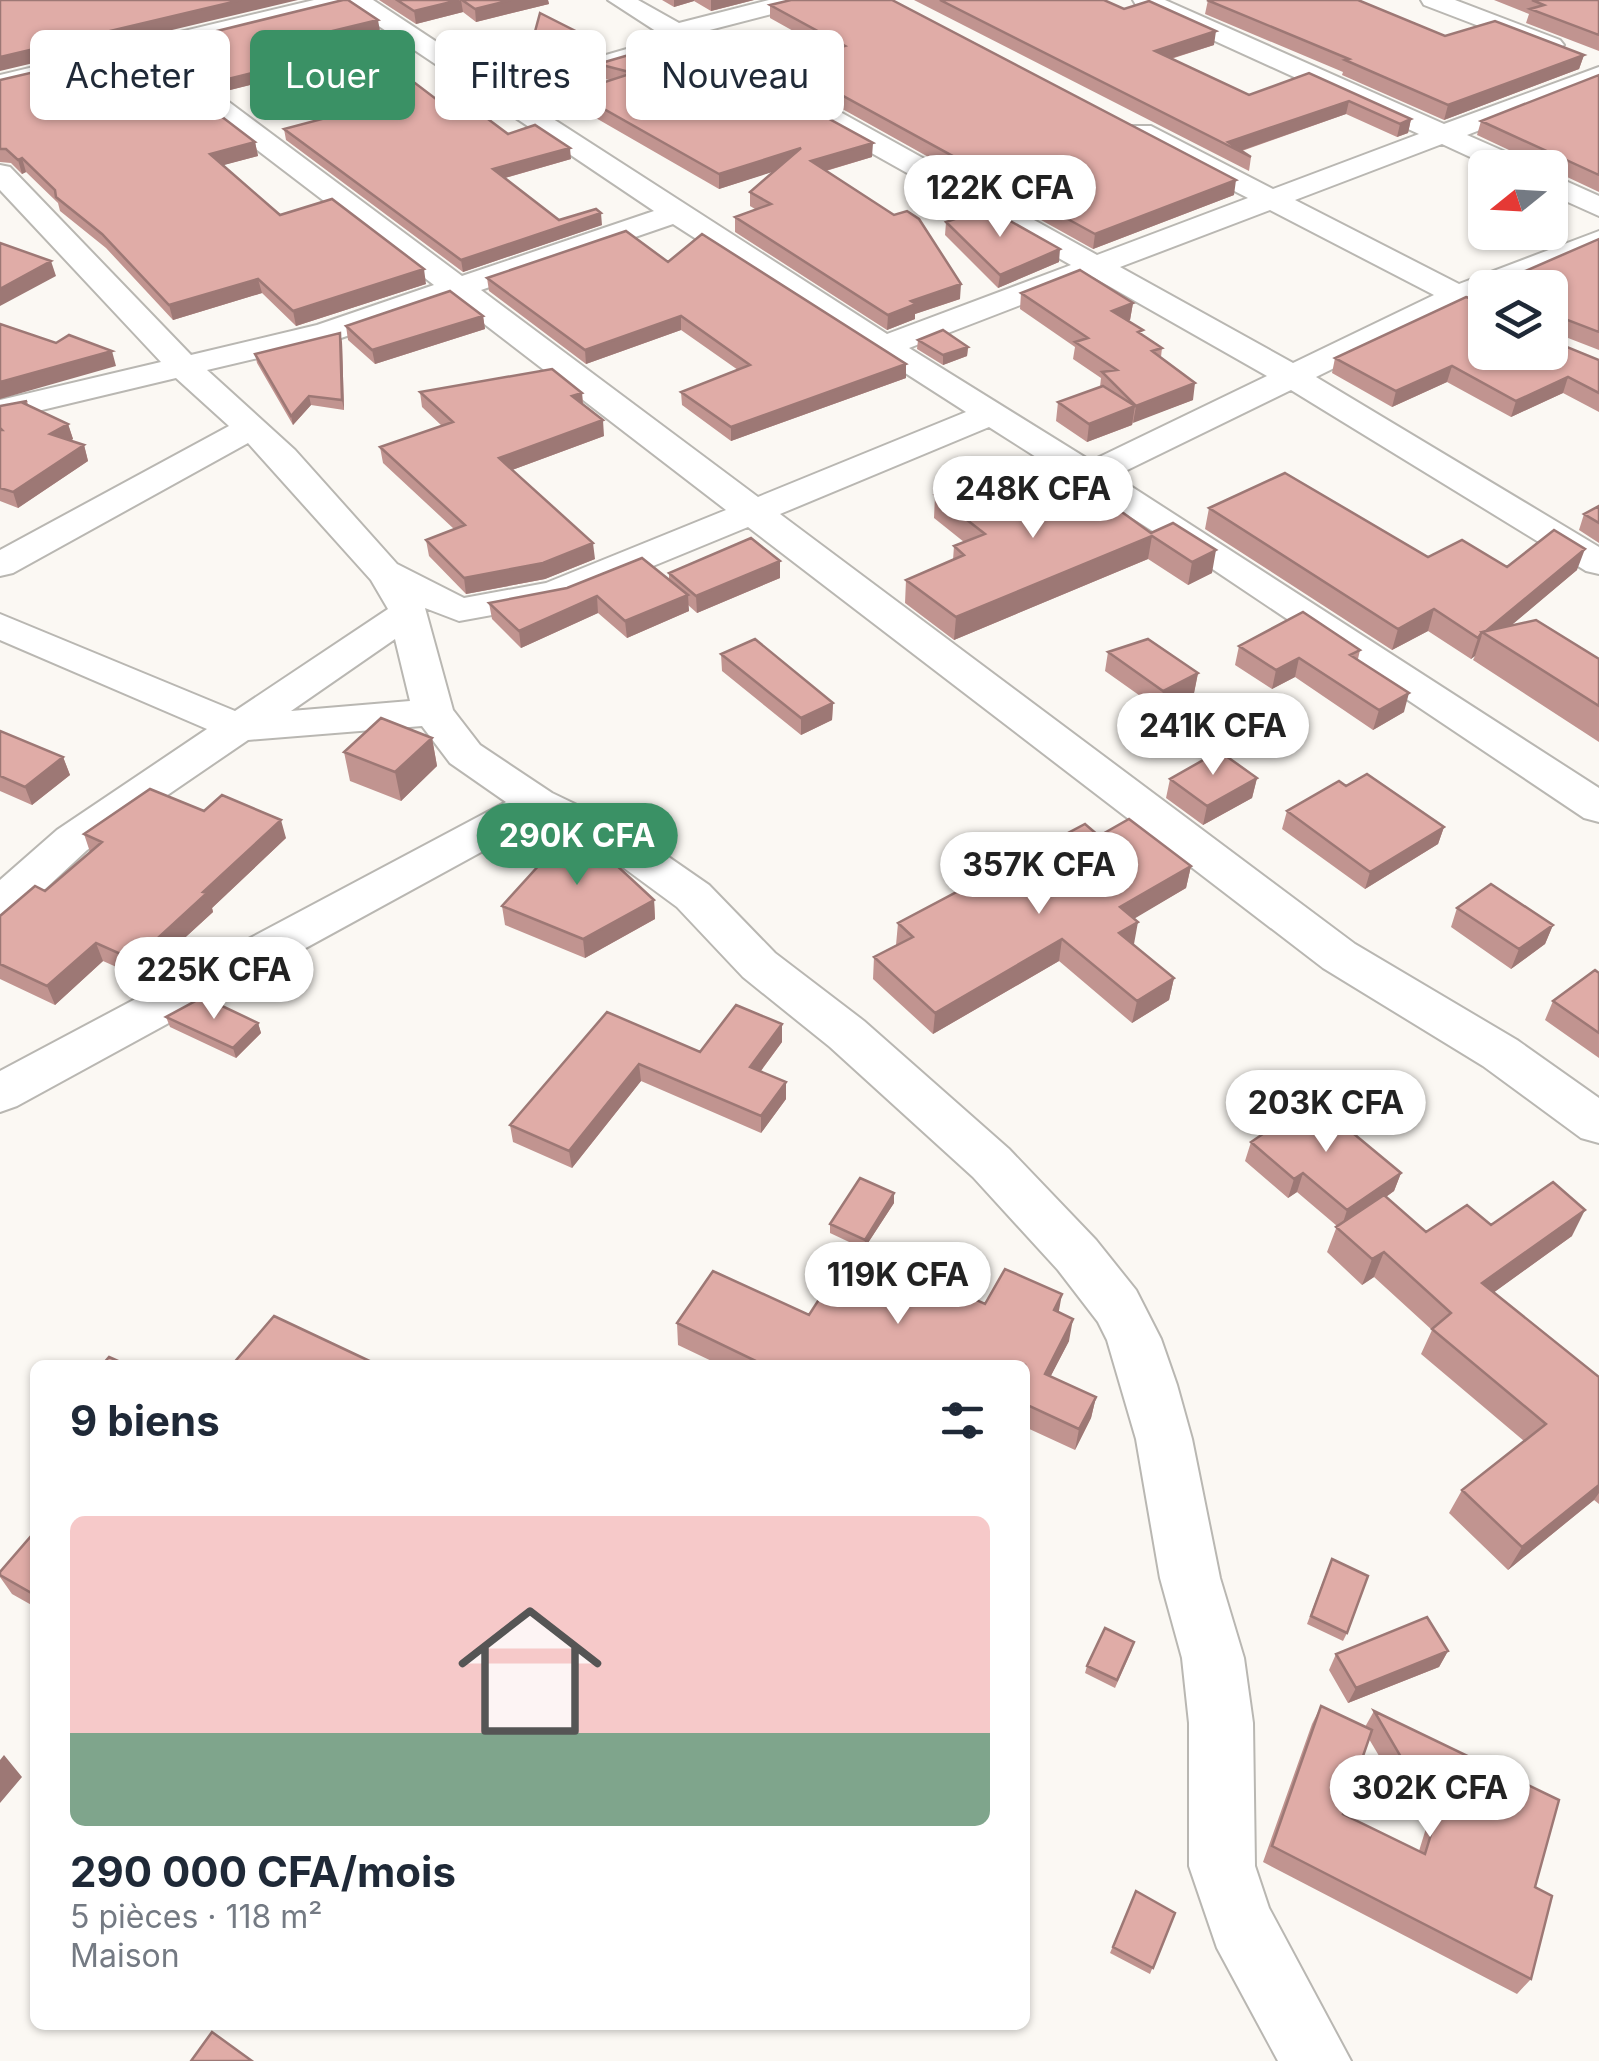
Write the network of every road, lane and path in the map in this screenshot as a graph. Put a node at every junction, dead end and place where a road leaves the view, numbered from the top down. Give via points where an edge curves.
1 (345, 0) edge
2 (356, 0) edge
3 (620, 0) edge
4 (798, 0) edge
5 (1145, 0) edge
6 (1433, 0) edge
7 (218, 30) edge
8 (672, 30) edge
9 (702, 30) edge
10 (435, 52) edge
11 (1599, 64) edge
12 (30, 76) edge
13 (1599, 76) edge
14 (0, 83) edge
15 (230, 117) edge
16 (538, 120) edge
17 (832, 120) edge
18 (1117, 120) edge
19 (1446, 133) junction
20 (1481, 150) edge
21 (2, 179) edge
22 (1568, 192) edge
23 (1272, 198) junction
24 (1599, 207) edge
25 (676, 213) junction
26 (1599, 240) edge
27 (1091, 266) junction
28 (1538, 270) edge
29 (452, 288) junction
30 (1468, 300) edge
31 (1468, 304) edge
32 (886, 345) junction
33 (185, 368) junction
34 (1294, 377) junction
35 (0, 410) edge
36 (994, 413) junction
37 (252, 428) junction
38 (1090, 475) junction
39 (754, 512) junction
40 (1599, 562) edge
41 (0, 565) edge
42 (384, 572) junction
43 (408, 613) junction
44 (0, 626) edge
45 (433, 712) junction
46 (240, 728) junction
47 (537, 803) junction
48 (1599, 808) edge
49 (0, 905) edge
50 (0, 1094) edge
51 (1599, 1124) edge
52 (1316, 2061) edge

1 - 7 street
2 - 10 street
3 - 8 street
4 - 9 street
5 - 19 street
6 - 11 street
12 - 14 street
13 - 19 street
15 - 29 street
16 - 25 street
17 - 27 street
18 - 23 street
19 - 20 street
19 - 23 street
21 - 33 street
22 - 24 street
23 - 27 street
23 - 30 street
25 - 29 street
25 - 32 street
26 - 28 street
27 - 32 street
27 - 34 street
29 - 33 street via 327,332
29 - 39 street
31 - 34 street
32 - 36 street
33 - 35 street
33 - 37 street
34 - 38 street
34 - 40 street
36 - 38 street
36 - 39 street
37 - 41 street
37 - 42 street
38 - 48 street
39 - 42 street via 556,593 490,606 460,610
39 - 51 street via 1339,956 1512,1061
42 - 43 street
43 - 45 street
43 - 46 street
44 - 46 street
45 - 46 street
45 - 47 street via 480,768
46 - 49 street via 72,840
47 - 50 street
47 - 52 street via 616,842 693,896 734,943 991,1163 1117,1306 1154,1403 1190,1578 1214,1658 1222,1866 1242,1924

